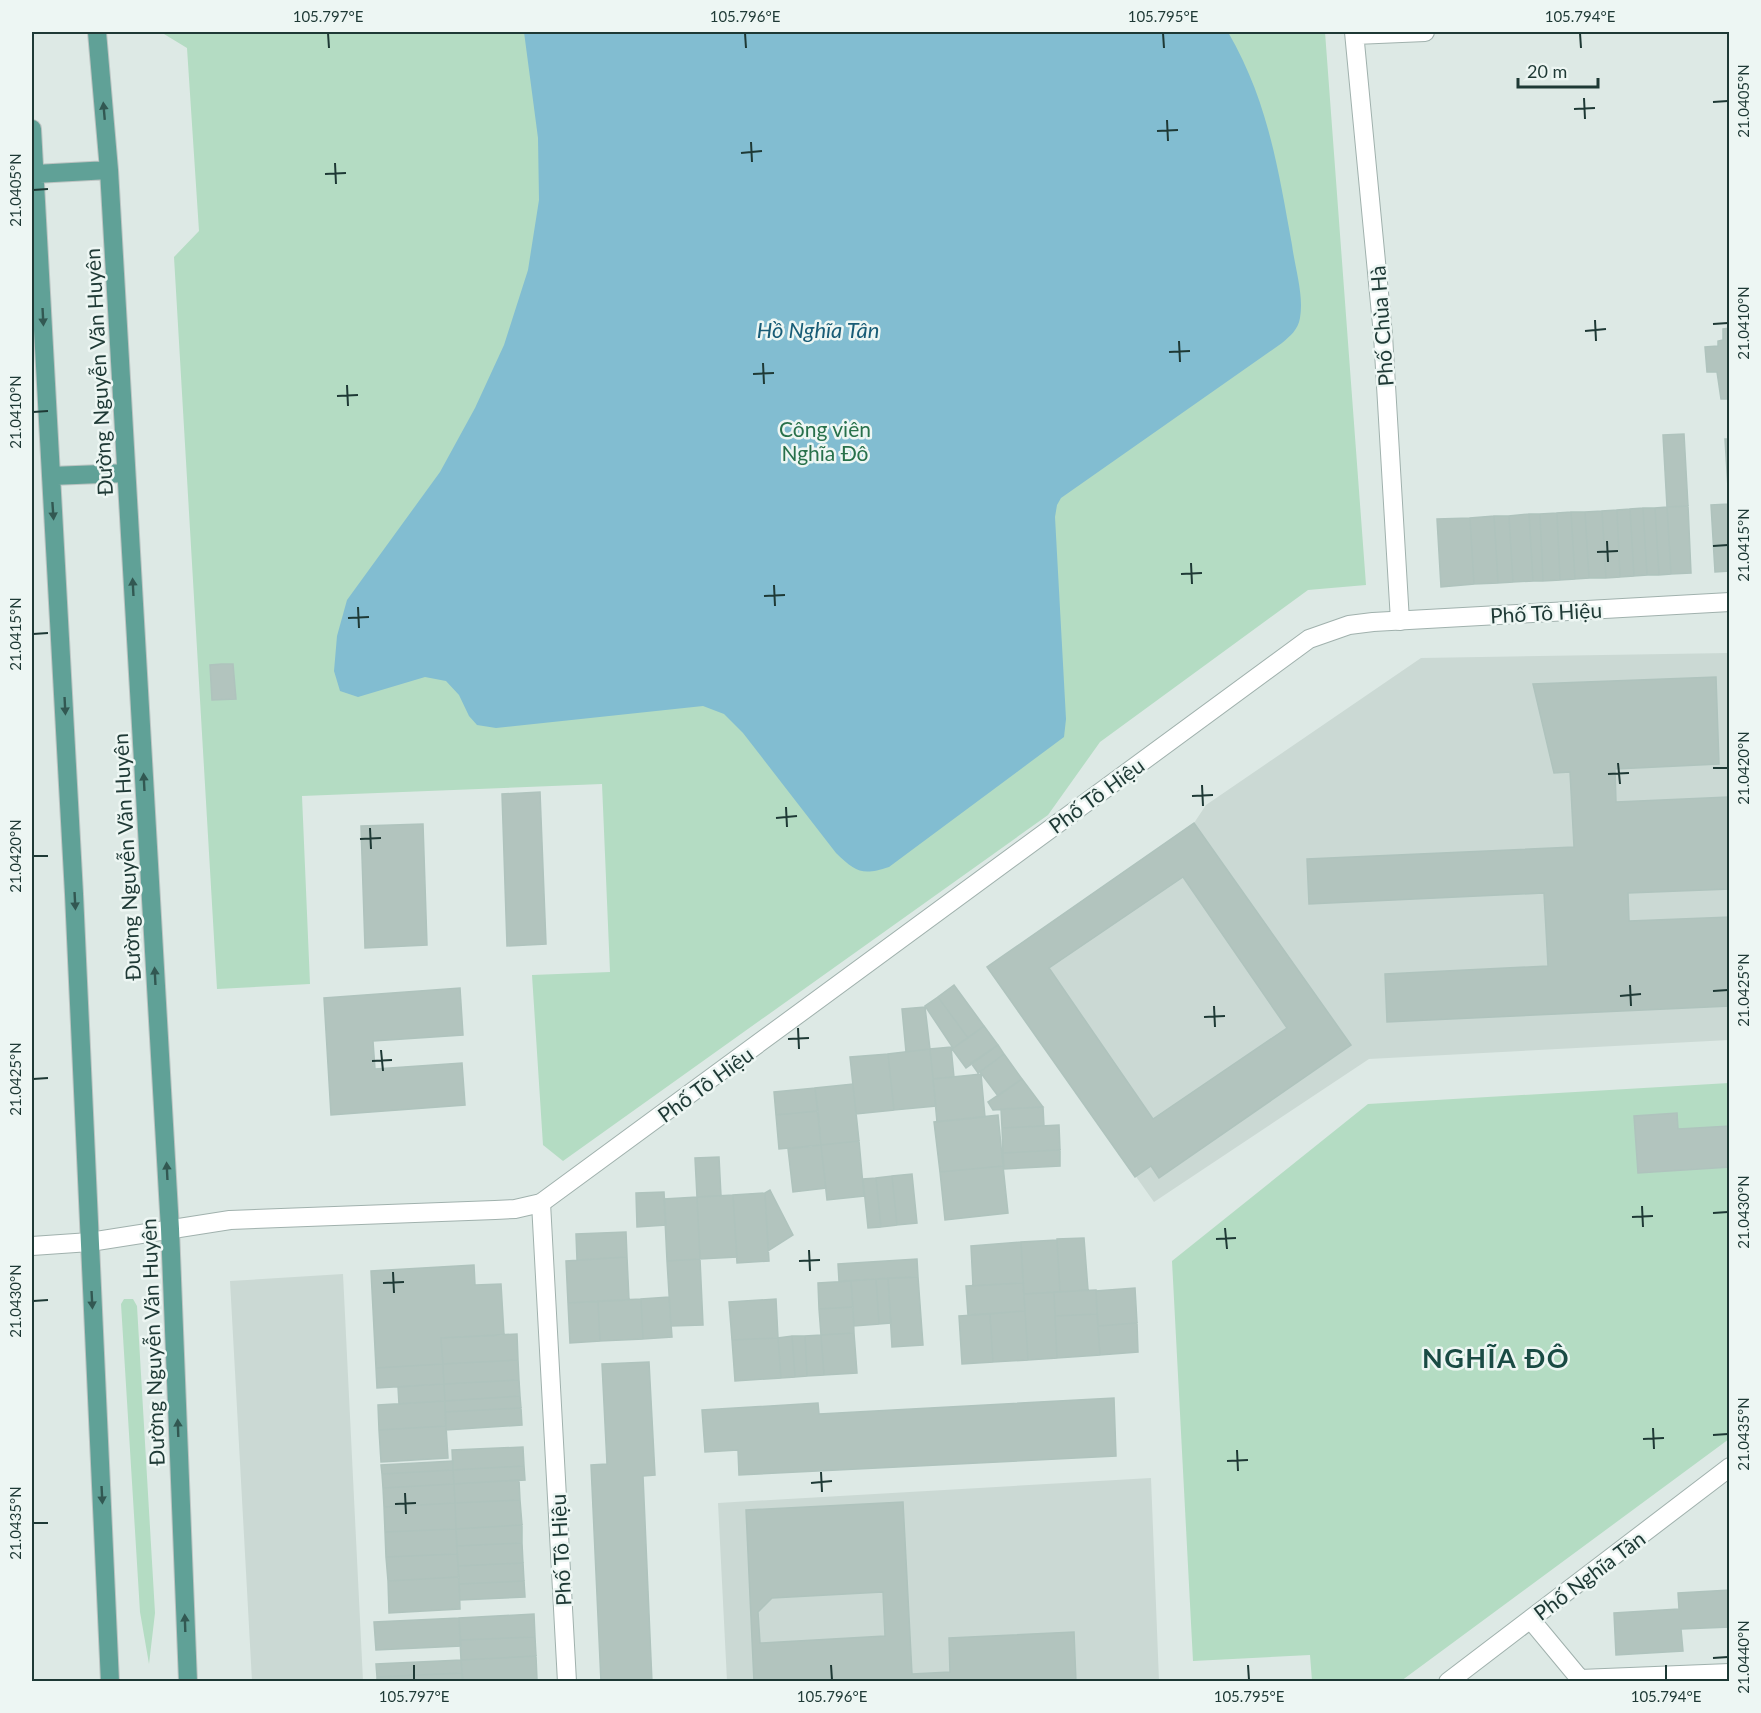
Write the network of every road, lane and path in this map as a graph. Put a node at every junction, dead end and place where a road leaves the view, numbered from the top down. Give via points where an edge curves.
1 (97, 32) edge
2 (1425, 32) edge
3 (1355, 33) edge
4 (32, 129) edge
5 (109, 170) junction
6 (35, 174) junction
7 (126, 473) junction
8 (51, 476) junction
9 (1730, 602) edge
10 (1400, 621) junction
11 (541, 1203) junction
12 (170, 1229) junction
13 (90, 1242) junction
14 (32, 1246) edge
15 (1730, 1467) edge
16 (1531, 1620) junction
17 (1730, 1673) edge
18 (1580, 1680) edge
19 (110, 1682) edge
20 (188, 1682) edge
21 (567, 1682) edge
22 (1448, 1682) edge

5 -> 1 main road, Đường Nguyễn Văn Huyên
2 - 3 street
3 - 10 street, Phố Chùa Hà via 1383,335
4 - 6 main road
5 - 6 main road
5 - 7 main road, Đường Nguyễn Văn Huyên
6 -> 8 main road
7 - 8 main road
12 -> 7 main road, Đường Nguyễn Văn Huyên
8 -> 13 main road
9 - 10 street, Phố Tô Hiệu
10 - 11 street, Phố Tô Hiệu via 1349,625 1309,639 1291,651
11 - 12 street, Phố Tô Hiệu via 514,1209 230,1221
11 - 21 street, Phố Tô Hiệu
12 - 13 street, Phố Tô Hiệu
20 -> 12 main road, Đường Nguyễn Văn Huyên
13 - 14 street, Phố Tô Hiệu
13 -> 19 main road
15 - 16 street, Phố Nghĩa Tân
16 - 18 street
16 - 22 street, Phố Nghĩa Tân
17 - 18 street

